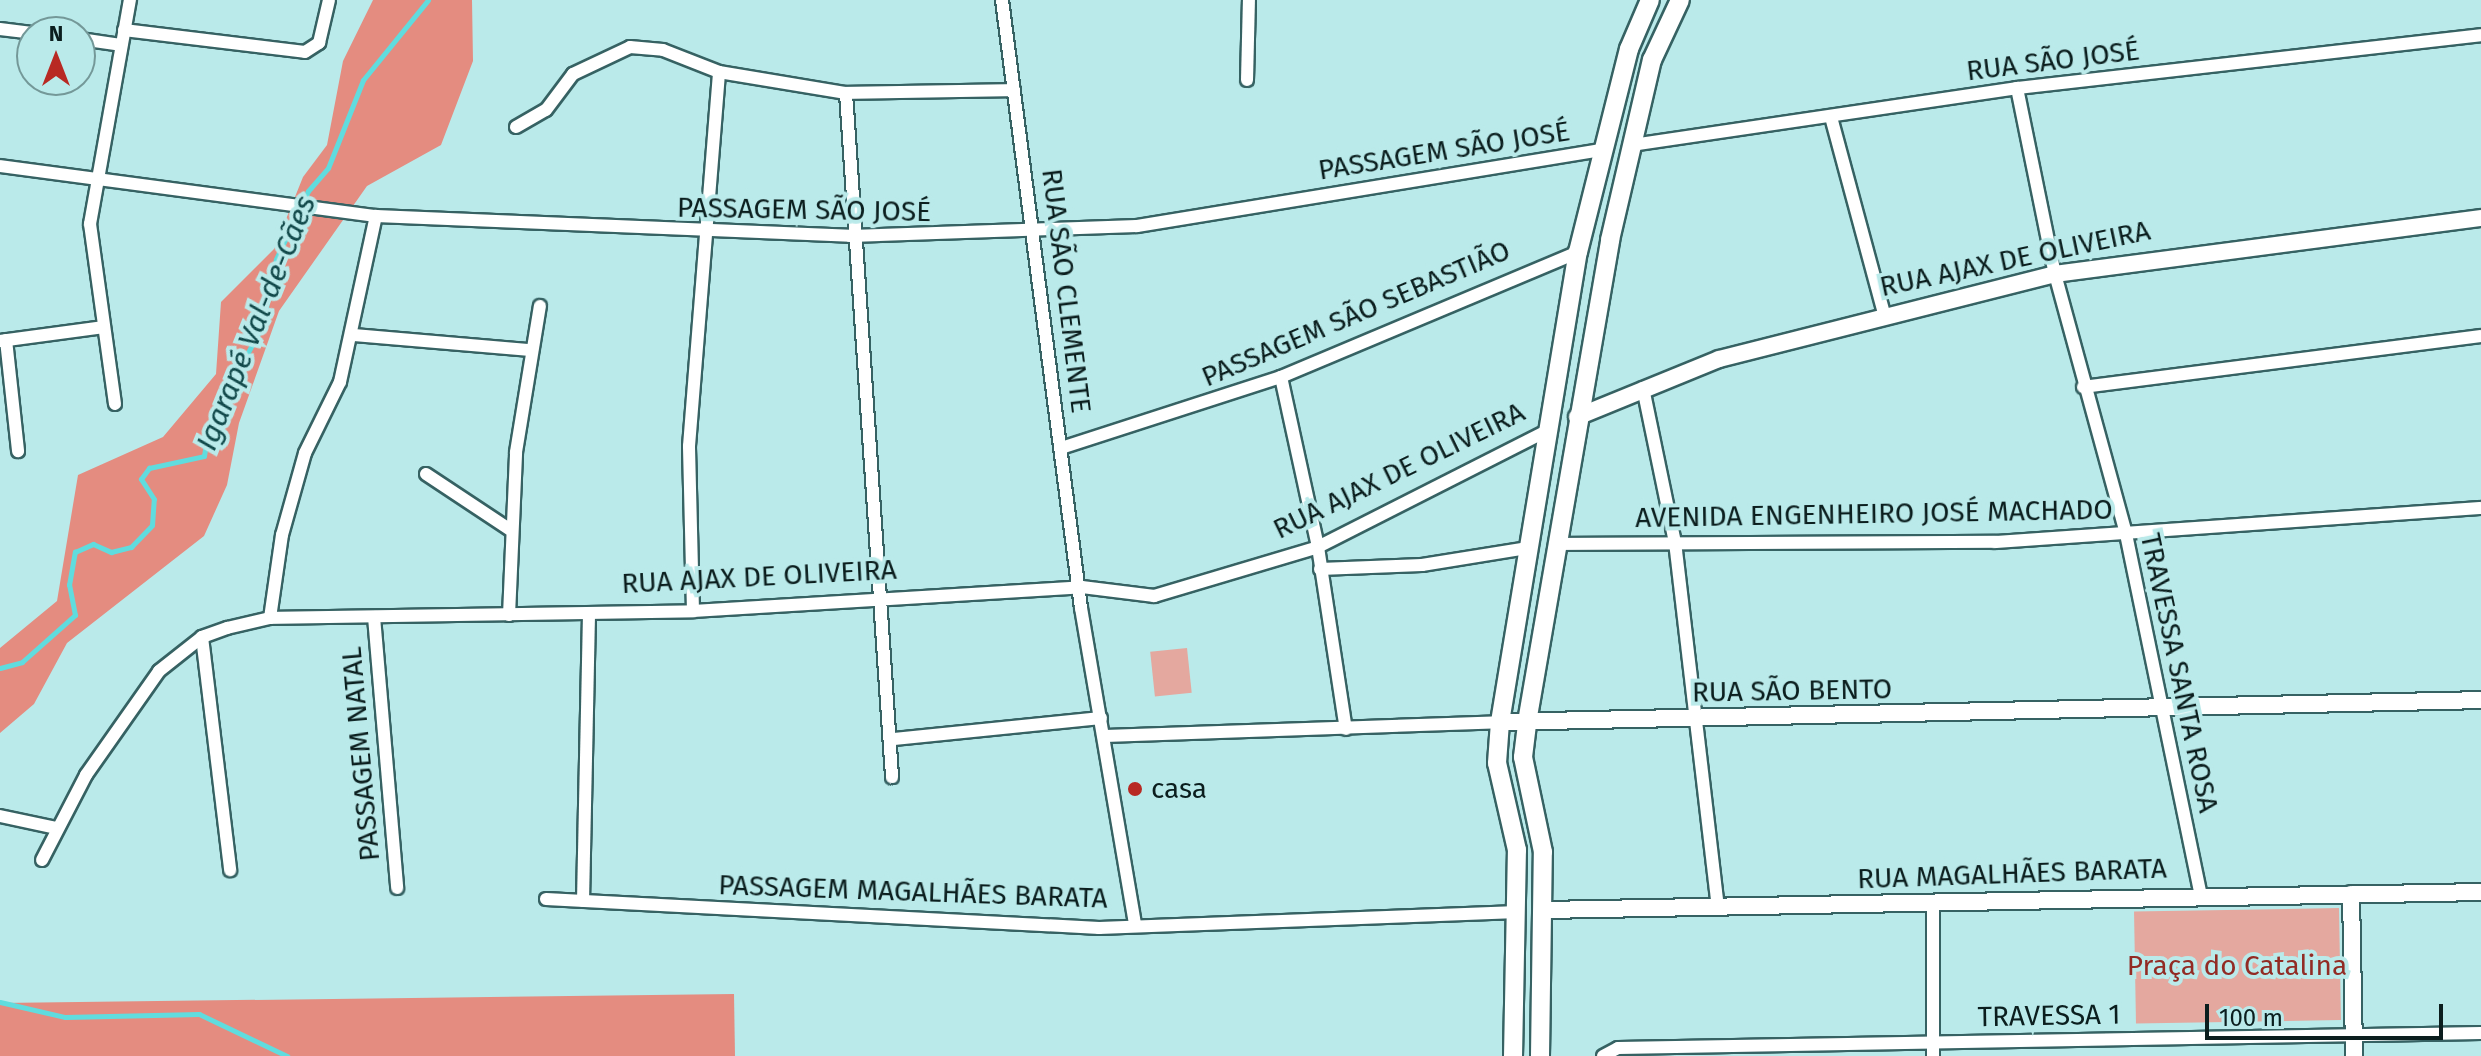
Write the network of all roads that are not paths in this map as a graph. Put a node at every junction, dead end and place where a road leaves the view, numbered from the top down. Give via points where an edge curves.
1 (130, 0) edge
2 (329, 0) edge
3 (1002, 0) edge
4 (1249, 0) edge
5 (1650, 0) edge
6 (1680, 0) edge
7 (124, 30) junction
8 (2481, 35) edge
9 (96, 41) edge
10 (121, 45) junction
11 (719, 72) junction
12 (1247, 80) dead end
13 (2017, 88) junction
14 (1014, 90) junction
15 (846, 93) junction
16 (1831, 117) junction
17 (516, 127) dead end
18 (1632, 145) junction
19 (1606, 149) junction
20 (0, 166) edge
21 (101, 174) junction
22 (376, 216) junction
23 (2481, 218) edge
24 (705, 234) junction
25 (1037, 234) junction
26 (850, 236) junction
27 (1578, 252) junction
28 (2055, 274) junction
29 (540, 306) dead end
30 (1884, 314) junction
31 (104, 327) junction
32 (354, 335) junction
33 (2481, 336) edge
34 (3, 340) edge
35 (530, 350) junction
36 (1281, 377) junction
37 (2083, 387) junction
38 (1643, 388) junction
39 (115, 404) dead end
40 (1577, 417) junction
41 (1547, 431) junction
42 (1061, 448) junction
43 (18, 451) dead end
44 (426, 474) dead end
45 (2481, 508) edge
46 (509, 529) junction
47 (2126, 534) junction
48 (1675, 542) junction
49 (1555, 544) junction
50 (1318, 547) junction
51 (1527, 548) junction
52 (1320, 569) junction
53 (1082, 587) junction
54 (878, 600) junction
55 (693, 611) junction
56 (589, 614) junction
57 (509, 615) junction
58 (374, 617) junction
59 (270, 618) junction
60 (202, 637) junction
61 (2481, 700) edge
62 (2164, 708) junction
63 (1101, 718) junction
64 (1693, 720) junction
65 (1500, 722) junction
66 (1527, 722) junction
67 (1346, 729) junction
68 (1105, 736) junction
69 (894, 739) junction
70 (892, 777) dead end
71 (0, 816) edge
72 (56, 828) junction
73 (42, 860) dead end
74 (230, 870) dead end
75 (397, 888) dead end
76 (2481, 892) edge
77 (2351, 894) junction
78 (2201, 895) junction
79 (546, 899) dead end
80 (583, 901) junction
81 (1933, 904) junction
82 (1718, 907) junction
83 (1545, 910) junction
84 (1518, 912) junction
85 (1135, 923) junction
86 (2354, 1033) junction
87 (2481, 1033) edge
88 (1933, 1042) junction
89 (1513, 1056) edge
90 (1540, 1056) edge
91 (1603, 1056) edge
92 (1933, 1056) edge
93 (2354, 1056) edge

1 - 7 street
2 - 7 street via 319,43 296,53
3 - 14 street, RUA SÃO CLEMENTE
4 - 12 street
5 - 19 main road via 1629,49
6 - 18 main road via 1652,60
7 - 10 street
8 - 13 street, RUA SÃO JOSÉ
9 - 10 street
10 - 21 street
11 - 15 street
11 - 17 street via 663,50 614,50 573,74 546,110
11 - 24 street
13 - 16 street, RUA SÃO JOSÉ
13 - 28 street, TRAVESSA SANTA ROSA
14 - 15 street
14 - 25 street, RUA SÃO CLEMENTE
15 - 26 street
16 - 18 street, RUA SÃO JOSÉ
16 - 30 street
18 - 40 main road
19 - 25 street, PASSAGEM SÃO JOSÉ via 1137,226
19 - 27 main road
20 - 21 street, PASSAGEM SÃO JOSÉ
21 - 22 street, PASSAGEM SÃO JOSÉ
21 - 31 street via 90,224
22 - 24 street, PASSAGEM SÃO JOSÉ
22 - 32 street
23 - 28 street, RUA AJAX DE OLIVEIRA
24 - 26 street, PASSAGEM SÃO JOSÉ
24 - 55 street via 689,446
25 - 26 street, PASSAGEM SÃO JOSÉ
25 - 42 street, RUA SÃO CLEMENTE
26 - 54 street
27 - 36 street, PASSAGEM SÃO SEBASTIÃO
27 - 41 main road
28 - 30 street, RUA AJAX DE OLIVEIRA
28 - 37 street, TRAVESSA SANTA ROSA
29 - 35 street
30 - 38 street, RUA AJAX DE OLIVEIRA via 1719,359
31 - 34 street
31 - 39 street
32 - 35 street
32 - 59 street via 305,453 282,535
33 - 37 street
34 - 43 street
35 - 46 street
36 - 42 street, PASSAGEM SÃO SEBASTIÃO
36 - 50 street
37 - 47 street, TRAVESSA SANTA ROSA
38 - 40 street, RUA AJAX DE OLIVEIRA
38 - 48 street
40 - 41 main road, RUA AJAX DE OLIVEIRA
40 - 49 main road
41 - 50 street, RUA AJAX DE OLIVEIRA
41 - 51 main road
42 - 53 street, RUA SÃO CLEMENTE
44 - 46 street
45 - 47 street, AVENIDA ENGENHEIRO JOSÉ MACHADO
46 - 57 street
47 - 48 street, AVENIDA ENGENHEIRO JOSÉ MACHADO via 1995,542
47 - 62 street, TRAVESSA SANTA ROSA
48 - 49 street, AVENIDA ENGENHEIRO JOSÉ MACHADO
48 - 64 street
49 - 66 main road
50 - 52 street
50 - 53 street, RUA AJAX DE OLIVEIRA via 1154,596
51 - 52 street via 1422,565
51 - 65 main road
52 - 67 street
53 - 54 street, RUA AJAX DE OLIVEIRA
53 - 63 street, RUA SÃO CLEMENTE
54 - 55 street, RUA AJAX DE OLIVEIRA
54 - 69 street
55 - 56 street, RUA AJAX DE OLIVEIRA
56 - 57 street, RUA AJAX DE OLIVEIRA
56 - 80 street
57 - 58 street, RUA AJAX DE OLIVEIRA
58 - 59 street, RUA AJAX DE OLIVEIRA
58 - 75 street, PASSAGEM NATAL
59 - 60 street, RUA AJAX DE OLIVEIRA
60 - 72 street via 159,671
60 - 74 street
61 - 62 street, RUA SÃO BENTO
62 - 64 street, RUA SÃO BENTO
62 - 78 street, TRAVESSA SANTA ROSA
63 - 68 street, RUA SÃO CLEMENTE
63 - 69 street
64 - 66 street, RUA SÃO BENTO
64 - 82 street
65 - 66 street, RUA SÃO BENTO
65 - 67 street, RUA SÃO BENTO
65 - 84 main road via 1497,763 1517,850
66 - 83 main road via 1523,757 1541,825
67 - 68 street, RUA SÃO BENTO
68 - 85 street, RUA SÃO CLEMENTE
69 - 70 street
71 - 72 street
72 - 73 street
76 - 77 street, RUA MAGALHÃES BARATA
77 - 78 street, RUA MAGALHÃES BARATA
77 - 86 street
78 - 81 street, RUA MAGALHÃES BARATA
79 - 80 street, PASSAGEM MAGALHÃES BARATA
80 - 85 street, PASSAGEM MAGALHÃES BARATA via 1099,928
81 - 82 street, RUA MAGALHÃES BARATA
81 - 88 street
82 - 83 street, RUA MAGALHÃES BARATA
83 - 90 main road
84 - 85 street, PASSAGEM MAGALHÃES BARATA
84 - 89 main road
86 - 87 street, TRAVESSA 1
86 - 88 street, TRAVESSA 1
86 - 93 street
88 - 91 street, TRAVESSA 1 via 1618,1048
88 - 92 street

